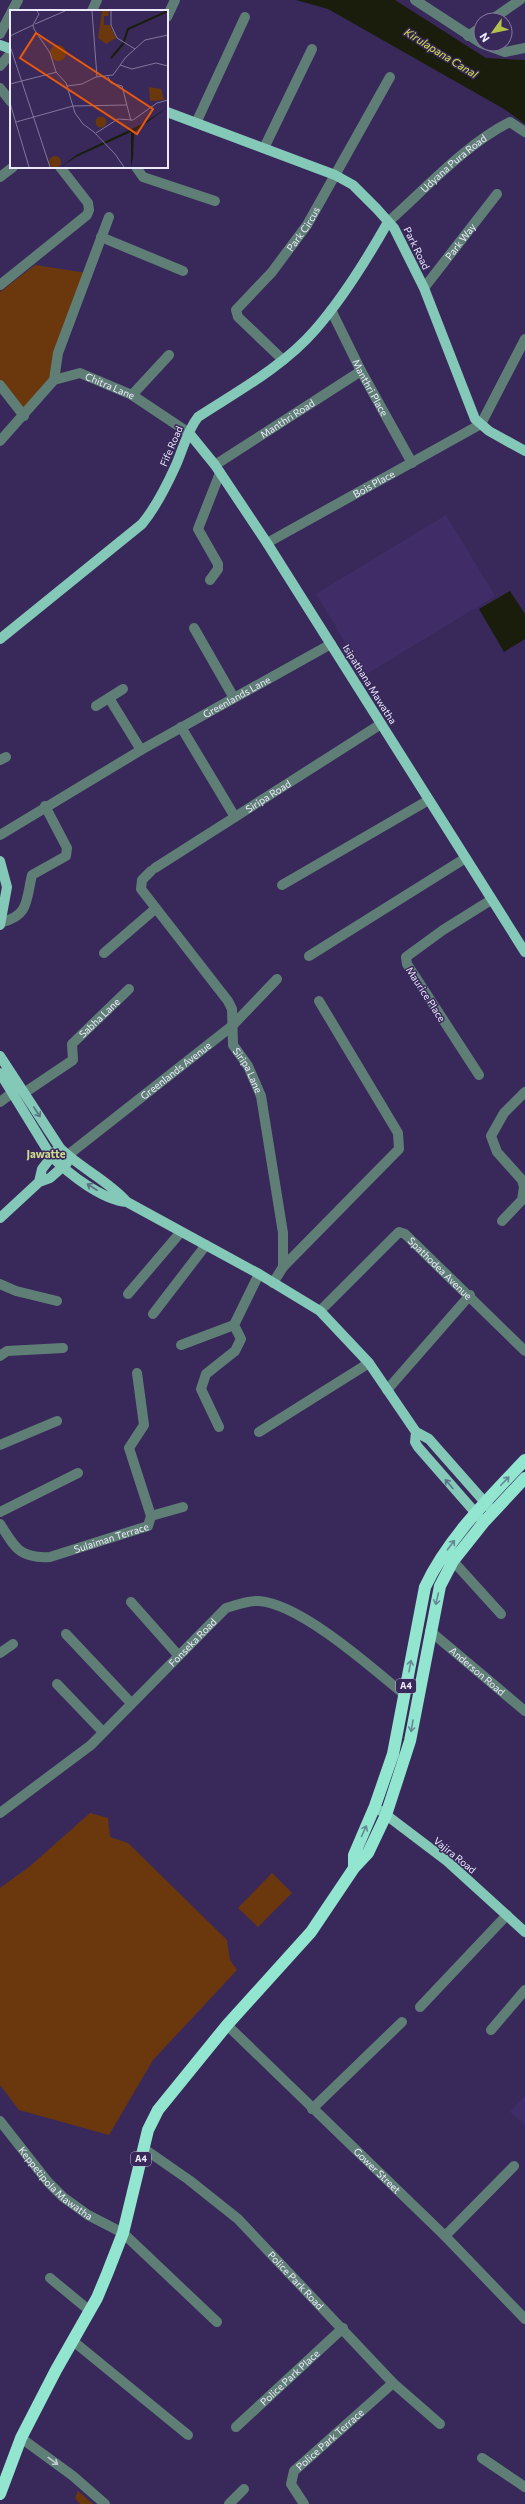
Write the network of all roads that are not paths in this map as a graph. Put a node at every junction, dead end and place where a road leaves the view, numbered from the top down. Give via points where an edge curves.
1 (18, 0) edge
2 (97, 0) edge
3 (174, 0) edge
4 (415, 0) edge
5 (520, 0) edge
6 (13, 10) edge
7 (92, 10) edge
8 (503, 12) edge
9 (168, 15) edge
10 (10, 16) edge
11 (245, 17) dead end
12 (473, 33) edge
13 (0, 34) edge
14 (468, 36) junction
15 (473, 39) edge
16 (0, 44) edge
17 (525, 48) edge
18 (10, 49) edge
19 (312, 49) dead end
20 (513, 50) edge
21 (10, 54) edge
22 (0, 66) edge
23 (390, 77) dead end
24 (0, 88) edge
25 (10, 101) edge
26 (168, 112) edge
27 (196, 123) junction
28 (525, 132) edge
29 (264, 148) junction
30 (12, 168) edge
31 (61, 168) edge
32 (137, 168) edge
33 (334, 175) junction
34 (0, 178) edge
35 (497, 194) dead end
36 (215, 201) dead end
37 (109, 217) dead end
38 (388, 222) junction
39 (101, 237) junction
40 (183, 271) dead end
41 (0, 285) edge
42 (424, 288) junction
43 (331, 310) junction
44 (525, 339) edge
45 (169, 355) dead end
46 (282, 360) junction
47 (361, 372) junction
48 (54, 380) junction
49 (0, 385) edge
50 (132, 395) junction
51 (24, 416) junction
52 (480, 424) junction
53 (189, 433) junction
54 (0, 441) edge
55 (525, 452) edge
56 (412, 464) junction
57 (218, 469) junction
58 (267, 543) junction
59 (210, 580) dead end
60 (194, 628) dead end
61 (0, 639) edge
62 (331, 644) junction
63 (123, 689) dead end
64 (109, 698) junction
65 (234, 698) junction
66 (96, 706) dead end
67 (381, 724) junction
68 (181, 727) junction
69 (141, 750) junction
70 (427, 801) junction
71 (45, 806) junction
72 (235, 817) junction
73 (0, 835) edge
74 (464, 858) junction
75 (0, 861) edge
76 (142, 880) joint
77 (282, 885) dead end
78 (491, 900) junction
79 (155, 909) junction
80 (1, 924) edge
81 (525, 952) edge
82 (104, 953) dead end
83 (309, 956) dead end
84 (277, 979) dead end
85 (129, 989) dead end
86 (319, 1001) dead end
87 (232, 1026) junction
88 (0, 1056) edge
89 (0, 1073) edge
90 (479, 1074) dead end
91 (12, 1092) junction
92 (525, 1092) edge
93 (24, 1093) junction
94 (0, 1102) edge
95 (60, 1148) junction
96 (51, 1156) junction
97 (70, 1157) junction
98 (62, 1167) junction
99 (39, 1182) junction
100 (127, 1202) junction
101 (0, 1218) edge
102 (502, 1221) dead end
103 (180, 1233) junction
104 (206, 1245) junction
105 (283, 1267) junction
106 (258, 1274) junction
107 (273, 1283) junction
108 (0, 1284) edge
109 (128, 1294) dead end
110 (470, 1295) junction
111 (57, 1301) dead end
112 (320, 1311) junction
113 (153, 1314) dead end
114 (234, 1325) junction
115 (181, 1345) dead end
116 (63, 1348) dead end
117 (525, 1351) edge
118 (0, 1356) edge
119 (369, 1363) junction
120 (136, 1373) dead end
121 (387, 1390) junction
122 (58, 1421) dead end
123 (219, 1427) dead end
124 (259, 1432) dead end
125 (416, 1432) junction
126 (0, 1445) edge
127 (525, 1460) edge
128 (78, 1473) dead end
129 (525, 1478) edge
130 (484, 1502) junction
131 (183, 1507) dead end
132 (493, 1511) junction
133 (0, 1512) edge
134 (475, 1513) junction
135 (152, 1516) junction
136 (484, 1522) junction
137 (0, 1524) edge
138 (453, 1561) junction
139 (131, 1602) dead end
140 (501, 1614) dead end
141 (430, 1631) junction
142 (66, 1634) dead end
143 (13, 1644) dead end
144 (0, 1653) edge
145 (178, 1655) junction
146 (57, 1684) dead end
147 (404, 1695) junction
148 (131, 1703) junction
149 (525, 1711) edge
150 (103, 1732) junction
151 (375, 1806) junction
152 (0, 1813) edge
153 (386, 1815) junction
154 (354, 1868) junction
155 (507, 1915) junction
156 (525, 1932) edge
157 (525, 1990) edge
158 (420, 2007) dead end
159 (402, 2022) dead end
160 (226, 2025) junction
161 (491, 2030) dead end
162 (312, 2109) junction
163 (2, 2126) edge
164 (143, 2148) junction
165 (514, 2166) dead end
166 (123, 2233) junction
167 (445, 2236) junction
168 (50, 2278) dead end
169 (90, 2310) junction
170 (525, 2319) edge
171 (217, 2322) dead end
172 (343, 2328) junction
173 (73, 2341) junction
174 (393, 2383) junction
175 (440, 2424) dead end
176 (236, 2427) dead end
177 (188, 2436) dead end
178 (21, 2438) junction
179 (482, 2458) dead end
180 (525, 2487) edge
181 (244, 2489) dead end
182 (0, 2494) edge
183 (105, 2504) edge
184 (229, 2504) edge
185 (304, 2504) edge

1 - 6 street
2 - 7 street
3 - 9 street
4 - 14 street
5 - 8 street
10 - 13 street
11 - 27 street
12 - 14 street
14 - 15 street
16 - 18 main road
17 - 20 street
19 - 29 street
21 - 22 street
23 - 33 street, Park Circus
24 - 25 street
26 - 27 main road, Park Road
27 - 29 main road, Park Road
28 - 38 street, Udyana Pura Road via 510,122 500,127 474,146
29 - 33 main road, Park Road
30 - 34 street
31 - 41 street via 88,203 90,210
32 - 36 street via 143,177
33 - 38 main road, Park Road via 353,185
33 - 46 street, Park Circus via 307,225 272,272 236,310 238,317
35 - 42 street, Park Way
37 - 39 street
38 - 42 main road, Park Road
38 - 43 main road, Fife Road via 363,265
39 - 40 street
39 - 48 street via 58,353
42 - 52 main road, Park Road via 475,419
43 - 46 main road, Fife Road via 315,331
43 - 47 street, Manthri Place
44 - 52 street
45 - 50 street
46 - 53 main road, Fife Road via 198,417
47 - 56 street, Manthri Place
47 - 57 street, Manthri Road
48 - 50 street, Chitra Lane via 80,373
48 - 51 street
49 - 51 street
50 - 53 street, Chitra Lane
51 - 54 street
52 - 55 main road, Park Road
52 - 56 street, Bois Place
53 - 57 main road, Isipathana Mawatha
53 - 61 main road, Fife Road via 169,479 142,524
56 - 58 street, Bois Place
57 - 58 main road, Isipathana Mawatha
57 - 59 street via 198,529 218,564 218,569
58 - 62 main road, Isipathana Mawatha
60 - 65 street
62 - 65 street, Greenlands Lane
62 - 67 main road, Isipathana Mawatha
63 - 64 street
64 - 66 street
64 - 69 street
65 - 68 street, Greenlands Lane
67 - 70 main road, Isipathana Mawatha
67 - 72 street, Siripa Road
68 - 69 street, Greenlands Lane
68 - 72 street
69 - 71 street, Greenlands Lane
70 - 74 main road, Isipathana Mawatha
70 - 77 street
71 - 73 street, Greenlands Lane
71 - 80 street via 67,848 66,856 32,875 23,911 17,919
72 - 76 street, Siripa Road via 153,869
74 - 78 main road, Isipathana Mawatha
74 - 83 street
75 - 80 main road via 7,887
76 - 79 street, Siripa Lane via 141,889
78 - 81 main road, Isipathana Mawatha
78 - 90 street, Maurice Place via 443,930 406,958 407,964
79 - 82 street
79 - 87 street, Siripa Lane via 228,1000 232,1009
84 - 87 street, Greenlands Avenue
85 - 93 street, Sabha Lane via 72,1044 73,1060
86 - 105 street via 398,1133 399,1149
87 - 97 street, Greenlands Avenue
87 - 105 street, Siripa Lane via 233,1045 248,1066 261,1096 283,1233
88 - 93 main road
89 - 91 main road
91 - 94 street
91 - 96 main road
92 - 102 street via 504,1113 490,1136 497,1152 522,1180 524,1187 522,1200
93 -> 95 main road
95 - 96 main road
95 - 97 main road
96 - 98 main road
96 - 99 main road via 42,1170
97 - 98 main road
97 - 100 main road
98 - 99 main road via 50,1178
100 -> 98 main road via 116,1201 106,1196
99 - 101 main road
100 - 103 main road
103 - 104 main road
103 - 109 street
104 - 106 main road
104 - 113 street
105 - 107 street
106 - 107 main road
106 - 114 street
107 - 112 main road
108 - 111 street via 16,1291
110 - 112 street, Spathodea Avenue via 405,1234 399,1232
110 - 117 street, Spathodea Avenue
110 - 121 street
112 - 119 main road
114 - 115 street
114 - 123 street via 241,1339 235,1351 206,1374 201,1389
116 - 118 street via 7,1351
119 - 121 main road
119 - 124 street
120 - 135 street, Sulaiman Terrace via 144,1425 129,1448
121 - 125 main road
122 - 126 street
125 - 130 main road via 429,1439
134 -> 125 main road via 418,1447 415,1442
130 -> 127 highway, A4
128 - 133 street
129 - 132 highway, A4
130 - 132 main road
130 - 134 highway, A4
131 - 135 street
132 - 136 highway, A4
134 - 136 main road
147 -> 134 highway, A4 via 425,1587 434,1567
135 - 137 street, Sulaiman Terrace via 148,1526 50,1557 35,1558 25,1556
136 - 138 highway, A4
138 - 140 street
138 -> 141 highway, A4 via 440,1586
139 - 145 street
141 - 149 street, Anderson Road
141 -> 153 highway, A4 via 410,1741
142 - 148 street
143 - 144 street
145 - 147 street, Fonseka Road via 226,1608 259,1601 276,1605 319,1628 363,1659
145 - 148 street, Fonseka Road
146 - 150 street
147 - 151 highway, A4 via 393,1754
148 - 150 street, Fonseka Road
150 - 152 street, Fonseka Road via 91,1745
151 - 153 main road, Vajira Road
154 -> 151 highway, A4 via 354,1854
153 - 154 highway, A4 via 368,1853
153 - 155 main road, Vajira Road via 446,1861
154 - 160 highway, A4 via 310,1932
155 - 156 main road, Vajira Road
155 - 158 street
157 - 161 street
159 - 162 street
160 - 162 street, Gower Street via 290,2084
160 - 164 highway, A4 via 158,2110
162 - 167 street, Gower Street
163 - 166 street, Keppetipola Mawatha via 63,2197 88,2215
164 - 166 highway, A4
164 - 172 street, Police Park Road via 238,2219
165 - 167 street
166 - 169 highway, A4
166 - 171 street, Keppetipola Mawatha
167 - 170 street, Gower Street
168 - 169 street
169 - 173 highway, A4
172 - 174 street, Police Park Road
172 - 176 street, Police Park Place
173 - 177 street
173 - 178 highway, A4
174 - 175 street, Police Park Road
174 - 185 street, Police Park Terrace via 294,2471 291,2484
178 - 182 highway, A4
178 -> 183 street via 73,2476
179 - 180 street
181 - 184 street

